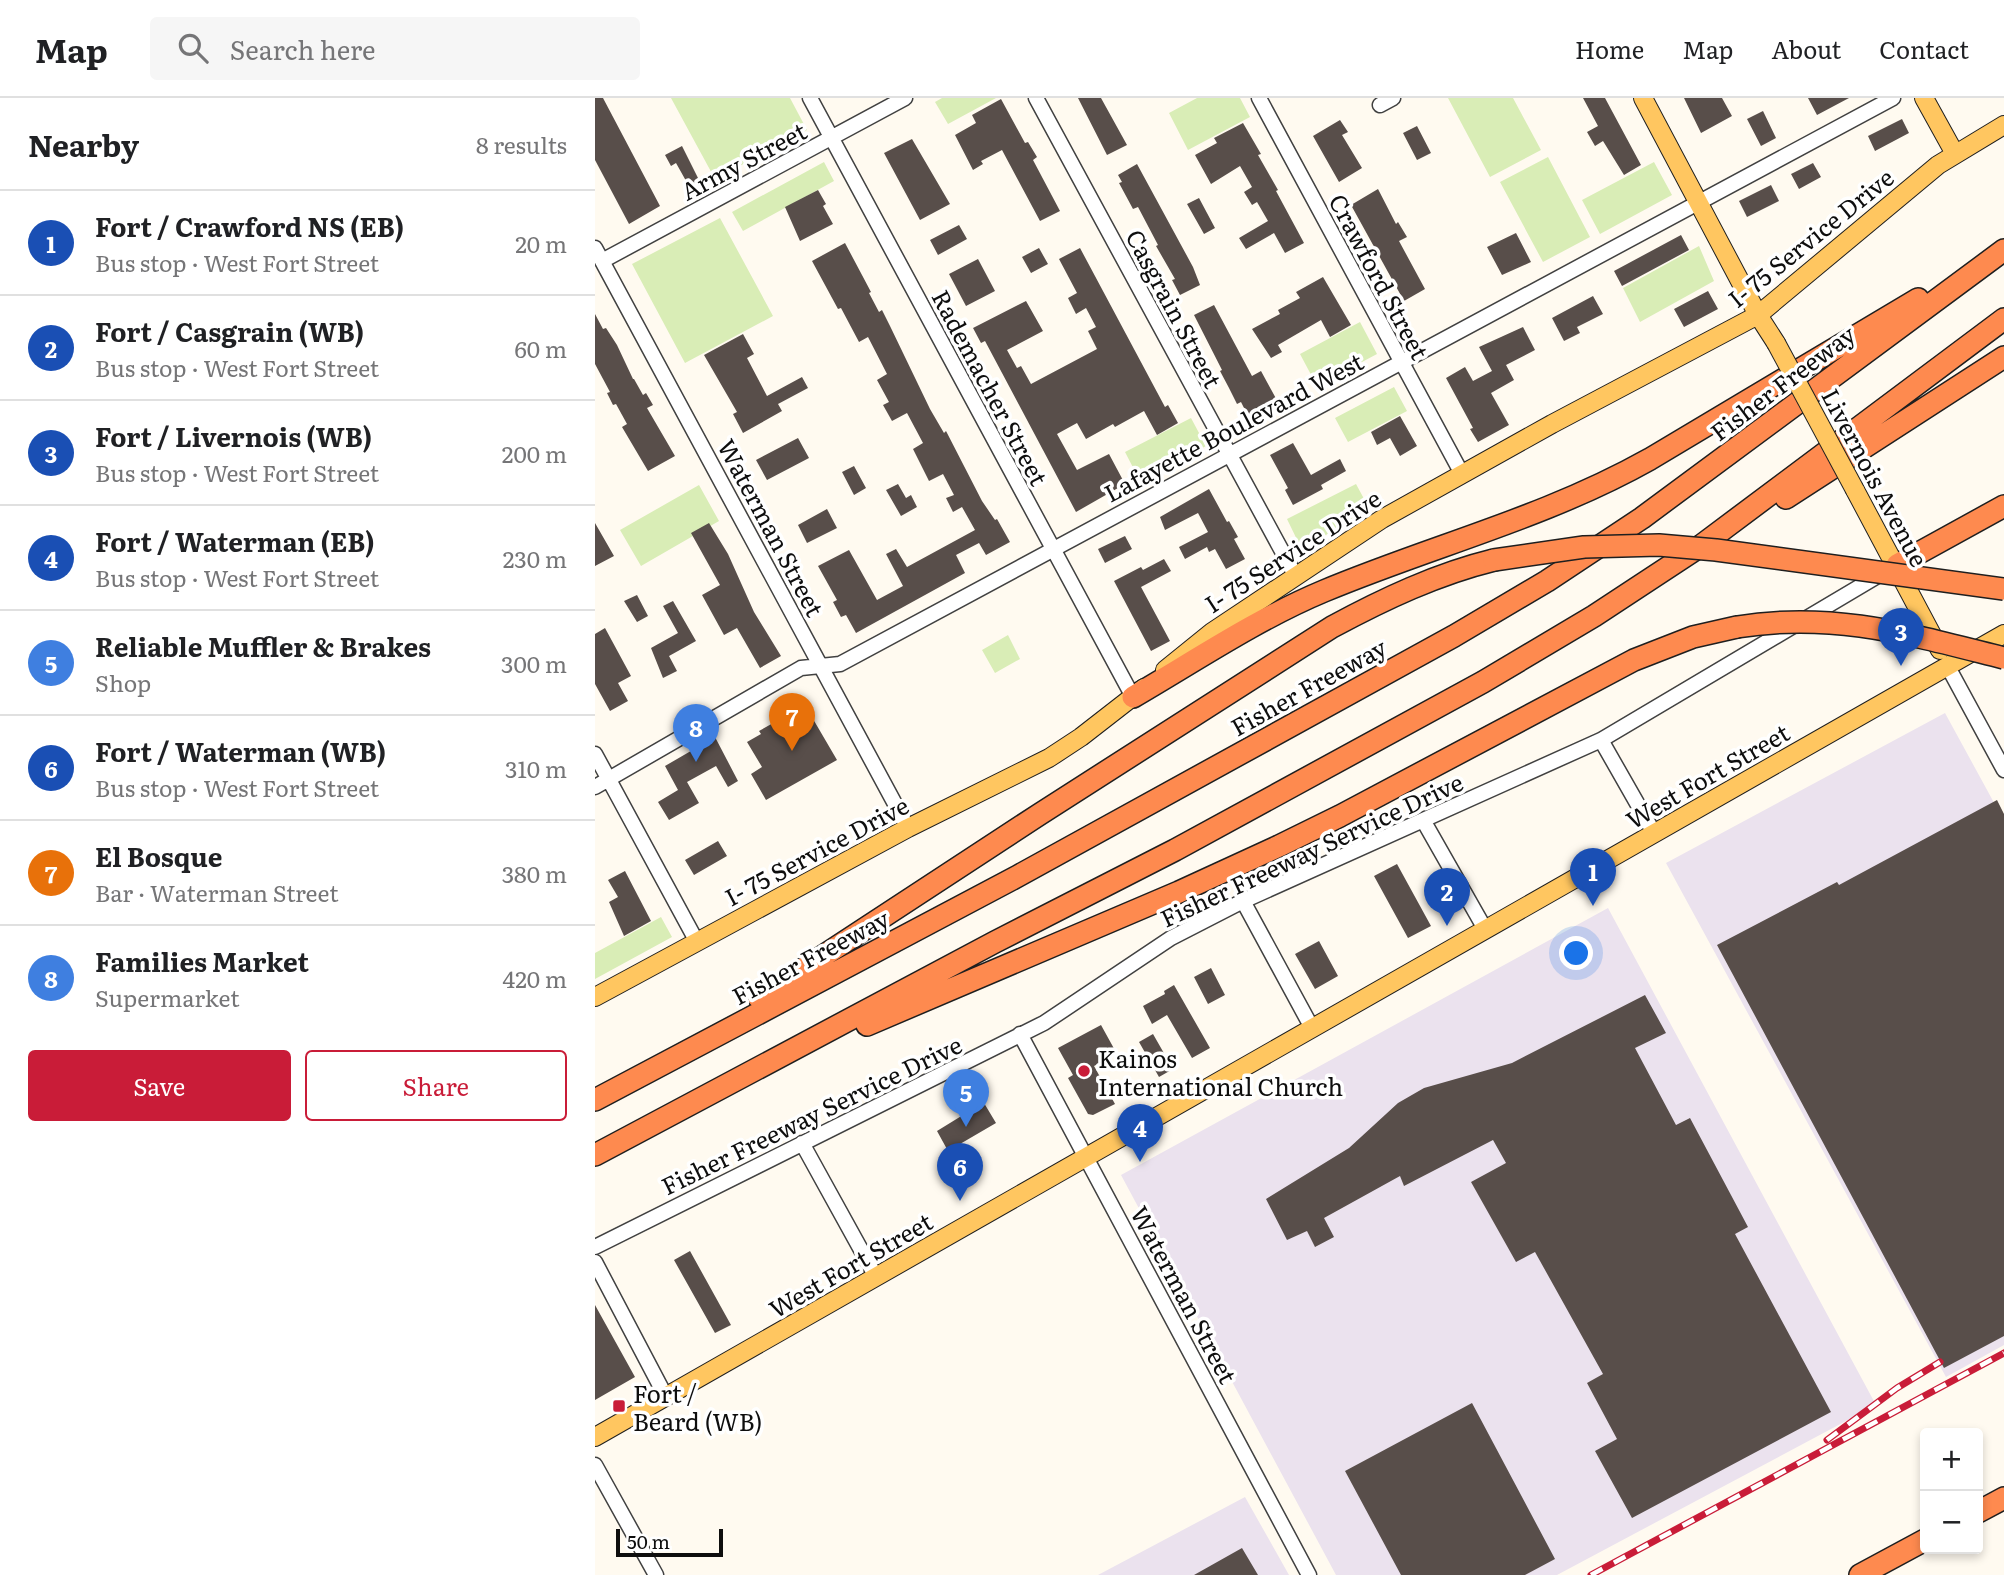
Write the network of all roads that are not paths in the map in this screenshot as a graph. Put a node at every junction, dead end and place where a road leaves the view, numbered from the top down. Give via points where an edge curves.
1 (810, 98) edge
2 (905, 98) edge
3 (1036, 98) edge
4 (1259, 98) edge
5 (1643, 98) edge
6 (1893, 98) edge
7 (1924, 98) edge
8 (2004, 125) edge
9 (832, 138) junction
10 (1955, 154) junction
11 (1699, 202) junction
12 (595, 248) edge
13 (2004, 249) edge
14 (603, 261) junction
15 (1758, 315) junction
16 (2004, 319) edge
17 (2004, 357) edge
18 (1401, 362) junction
19 (1229, 454) junction
20 (1462, 474) junction
21 (2004, 506) edge
22 (1702, 545) junction
23 (1051, 549) junction
24 (1897, 565) junction
25 (1295, 575) junction
26 (2004, 589) edge
27 (2004, 634) edge
28 (2004, 658) edge
29 (821, 666) junction
30 (1948, 666) junction
31 (1133, 697) junction
32 (1601, 740) junction
33 (595, 754) edge
34 (2004, 770) edge
35 (608, 779) junction
36 (595, 787) edge
37 (1423, 820) junction
38 (908, 828) junction
39 (1654, 833) junction
40 (1243, 901) junction
41 (1485, 929) junction
42 (697, 942) junction
43 (595, 997) edge
44 (1312, 1028) junction
45 (1020, 1034) junction
46 (639, 1075) junction
47 (595, 1100) edge
48 (671, 1115) junction
49 (802, 1143) junction
50 (595, 1155) edge
51 (1086, 1158) junction
52 (595, 1247) edge
53 (595, 1262) edge
54 (876, 1277) junction
55 (666, 1397) junction
56 (595, 1437) edge
57 (595, 1465) edge
58 (2004, 1498) edge
59 (1983, 1509) edge
60 (1920, 1543) edge
61 (656, 1575) edge
62 (1309, 1575) edge
63 (1860, 1575) edge

1 - 9 street, Rademacher Street
2 - 9 street, Army Street
3 - 19 street, Casgrain Street
4 - 18 street, Crawford Street
5 - 11 main road, Livernois Avenue
6 - 11 street, Lafayette Boulevard West
7 - 10 main road
8 - 10 main road, I- 75 Service Drive
9 - 14 street, Army Street
9 - 23 street, Rademacher Street
10 - 15 main road, I- 75 Service Drive
11 - 15 main road, Livernois Avenue
11 - 18 street, Lafayette Boulevard West
12 - 14 street, Waterman Street
13 - 31 highway via 1607,483 1534,515 1322,592
13 - 46 highway, Fisher Freeway via 1642,518 1547,581 1018,876
14 - 29 street, Waterman Street
15 - 20 main road, I- 75 Service Drive
15 - 24 main road, Livernois Avenue, bridge
16 - 22 highway
17 - 22 highway via 1784,499
18 - 19 street, Lafayette Boulevard West
18 - 20 street, Crawford Street
19 - 23 street, Lafayette Boulevard West
19 - 25 street, Casgrain Street
20 - 25 main road, I- 75 Service Drive
21 - 24 highway
22 - 48 highway via 1483,682
23 - 29 street, Lafayette Boulevard West via 840,664
23 - 31 street, Rademacher Street
24 - 30 main road, Livernois Avenue
24 - 32 street, Fisher Freeway Service Drive
25 - 31 main road, I- 75 Service Drive via 1212,632
26 - 46 highway, bridge via 1659,545 1584,547 1495,560 1443,575 1362,611 1303,645
27 - 30 main road, West Fort Street
28 - 48 highway, bridge via 1851,624 1785,621 1693,637 1634,660 1279,846 883,1017
29 - 35 street, Lafayette Boulevard West via 801,668
29 - 38 street, Waterman Street
30 - 34 street, Livernois Avenue
30 - 39 main road, West Fort Street
31 - 38 main road, I- 75 Service Drive via 1049,758
32 - 37 street, Fisher Freeway Service Drive
32 - 39 street
33 - 35 street
35 - 36 street, Lafayette Boulevard West
35 - 42 street
37 - 40 street, Fisher Freeway Service Drive
37 - 41 street
38 - 42 main road, I- 75 Service Drive
39 - 41 main road, West Fort Street
40 - 44 street
40 - 45 street, Fisher Freeway Service Drive via 1171,938 1044,1023
41 - 44 main road, West Fort Street
42 - 43 main road, I- 75 Service Drive
44 - 51 main road, West Fort Street
45 - 49 street, Fisher Freeway Service Drive
45 - 51 street, Waterman Street
46 - 47 highway, Fisher Freeway
48 - 50 highway
49 - 52 street, Fisher Freeway Service Drive
49 - 54 street
51 - 54 main road, West Fort Street
51 - 62 street, Waterman Street
53 - 55 street
54 - 55 main road, West Fort Street
55 - 56 main road, West Fort Street
57 - 61 street
58 - 59 highway
60 - 63 highway

